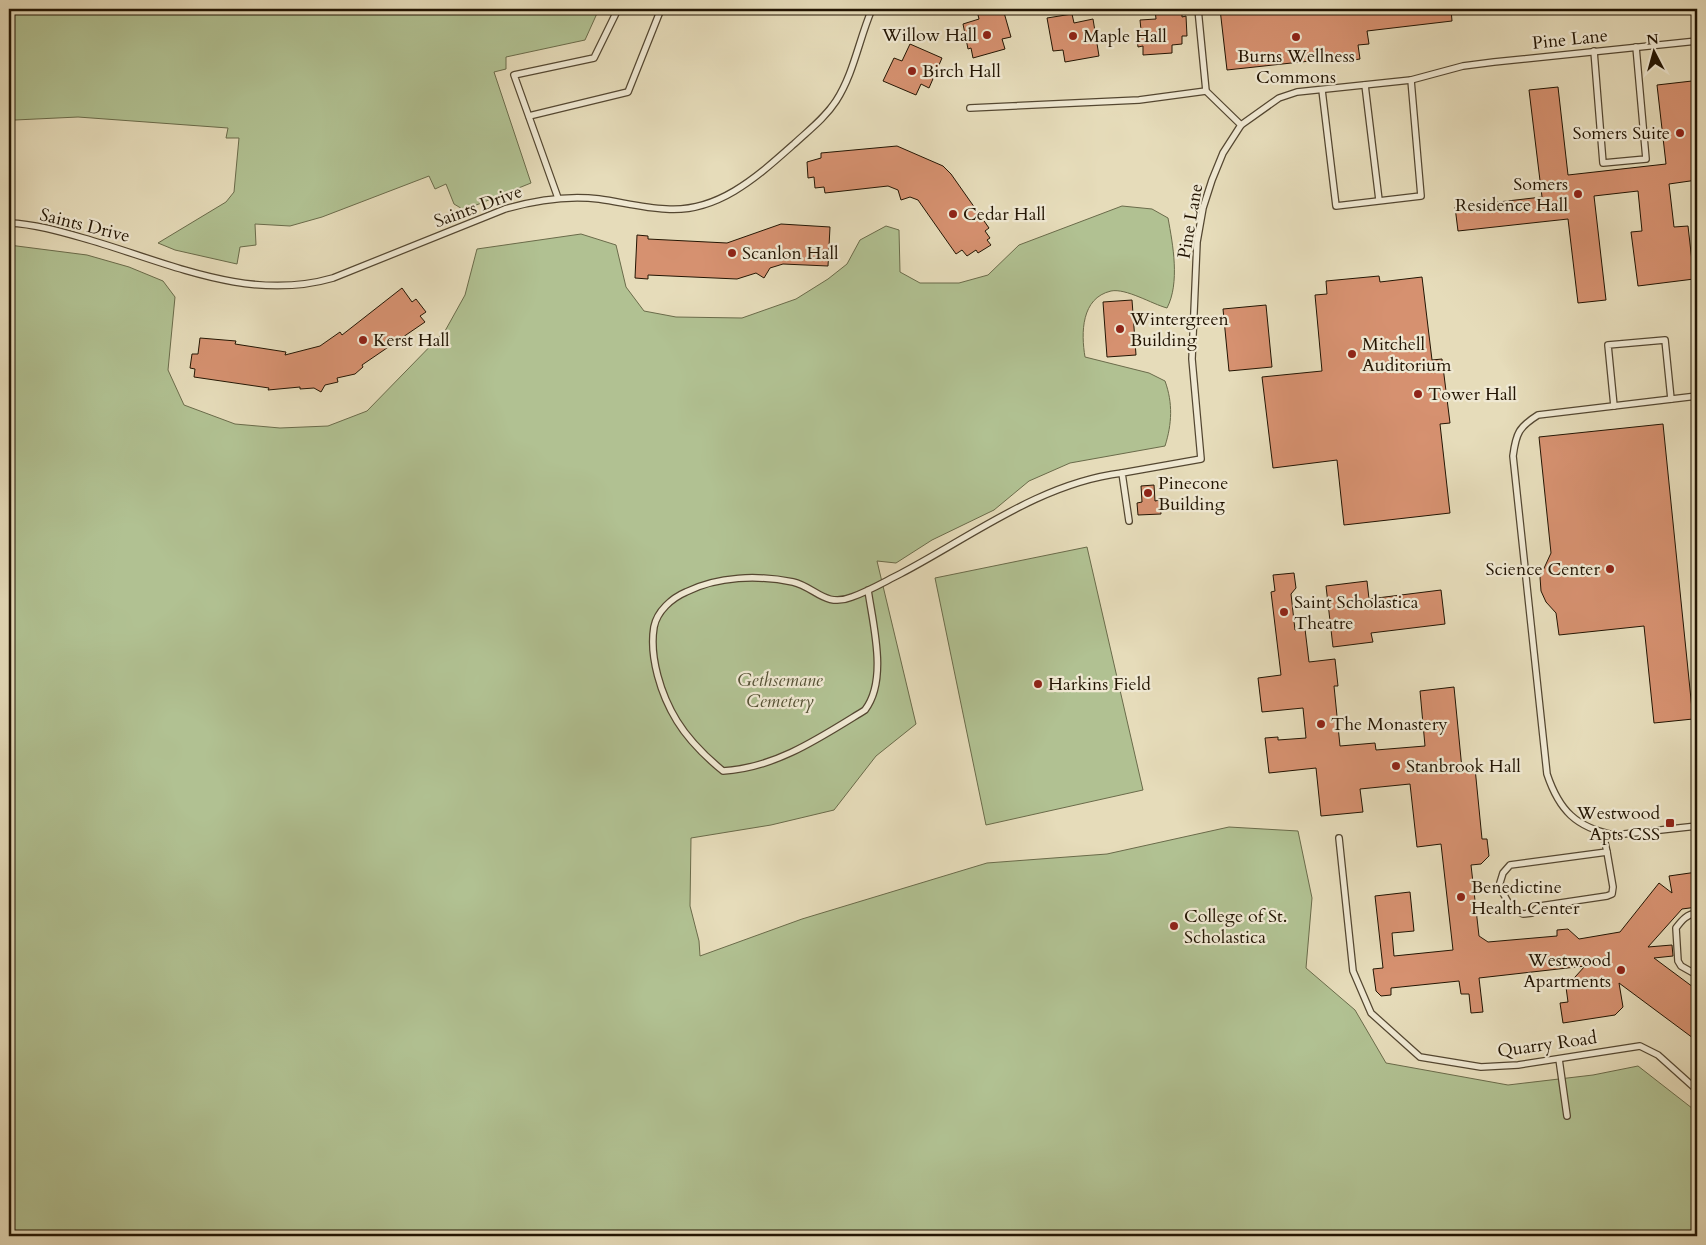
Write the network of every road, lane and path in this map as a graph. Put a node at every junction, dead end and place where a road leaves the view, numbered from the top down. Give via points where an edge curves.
1 (618, 9) edge
2 (661, 9) edge
3 (872, 9) edge
4 (1198, 9) edge
5 (1697, 41) edge
6 (1636, 47) junction
7 (1594, 51) junction
8 (1411, 80) junction
9 (1365, 85) junction
10 (1322, 90) junction
11 (1206, 91) junction
12 (970, 108) dead end
13 (529, 116) junction
14 (1241, 125) junction
15 (558, 198) junction
16 (1378, 200) junction
17 (9, 223) edge
18 (1697, 396) edge
19 (1671, 399) junction
20 (1614, 406) junction
21 (1122, 473) junction
22 (1129, 522) dead end
23 (868, 590) junction
24 (1697, 826) edge
25 (1603, 833) junction
26 (1339, 838) dead end
27 (1607, 852) junction
28 (1508, 902) dead end
29 (1519, 912) dead end
30 (1697, 913) edge
31 (1697, 975) edge
32 (1559, 1059) junction
33 (1697, 1090) edge
34 (1567, 1116) dead end

1 - 13 lane via 594,58 514,75
2 - 13 lane via 628,92
3 - 15 lane, Saints Drive via 846,83 826,115 738,190 700,206 669,210 596,198
4 - 11 lane
5 - 6 lane, Pine Lane
6 - 7 lane, Pine Lane
6 - 7 lane via 1646,159 1603,163
7 - 8 lane, Pine Lane via 1463,66
8 - 9 lane, Pine Lane
8 - 16 lane via 1421,196
9 - 10 lane, Pine Lane
9 - 16 lane
10 - 14 lane, Pine Lane via 1297,92 1279,98
10 - 16 lane via 1336,206
11 - 12 lane via 1139,100
11 - 14 lane
13 - 15 lane
14 - 21 lane, Pine Lane via 1223,153 1212,180 1197,242 1192,358 1201,459
15 - 17 lane, Saints Drive via 505,209 333,278 309,285 269,287 212,278 58,231
18 - 19 lane
19 - 20 lane
19 - 20 lane via 1665,340 1608,345
20 - 25 lane via 1538,415 1523,425 1516,438 1513,456 1548,774 1555,797 1573,818
21 - 22 lane
21 - 23 lane via 1051,491
23 - 23 lane via 838,601 819,596 795,583 728,578 685,592 663,607 654,626 654,641 662,692 677,722 723,771 784,757 865,710 872,700 878,672
24 - 25 lane via 1615,835
25 - 27 lane
26 - 32 lane, Quarry Road via 1353,971 1371,1013 1420,1057 1481,1067 1518,1066
27 - 28 lane via 1510,865 1503,872 1499,886
27 - 29 lane via 1612,894 1540,906 1532,913
30 - 31 lane via 1683,919 1676,928 1678,961
32 - 33 lane, Quarry Road via 1640,1046 1658,1055
32 - 34 lane

